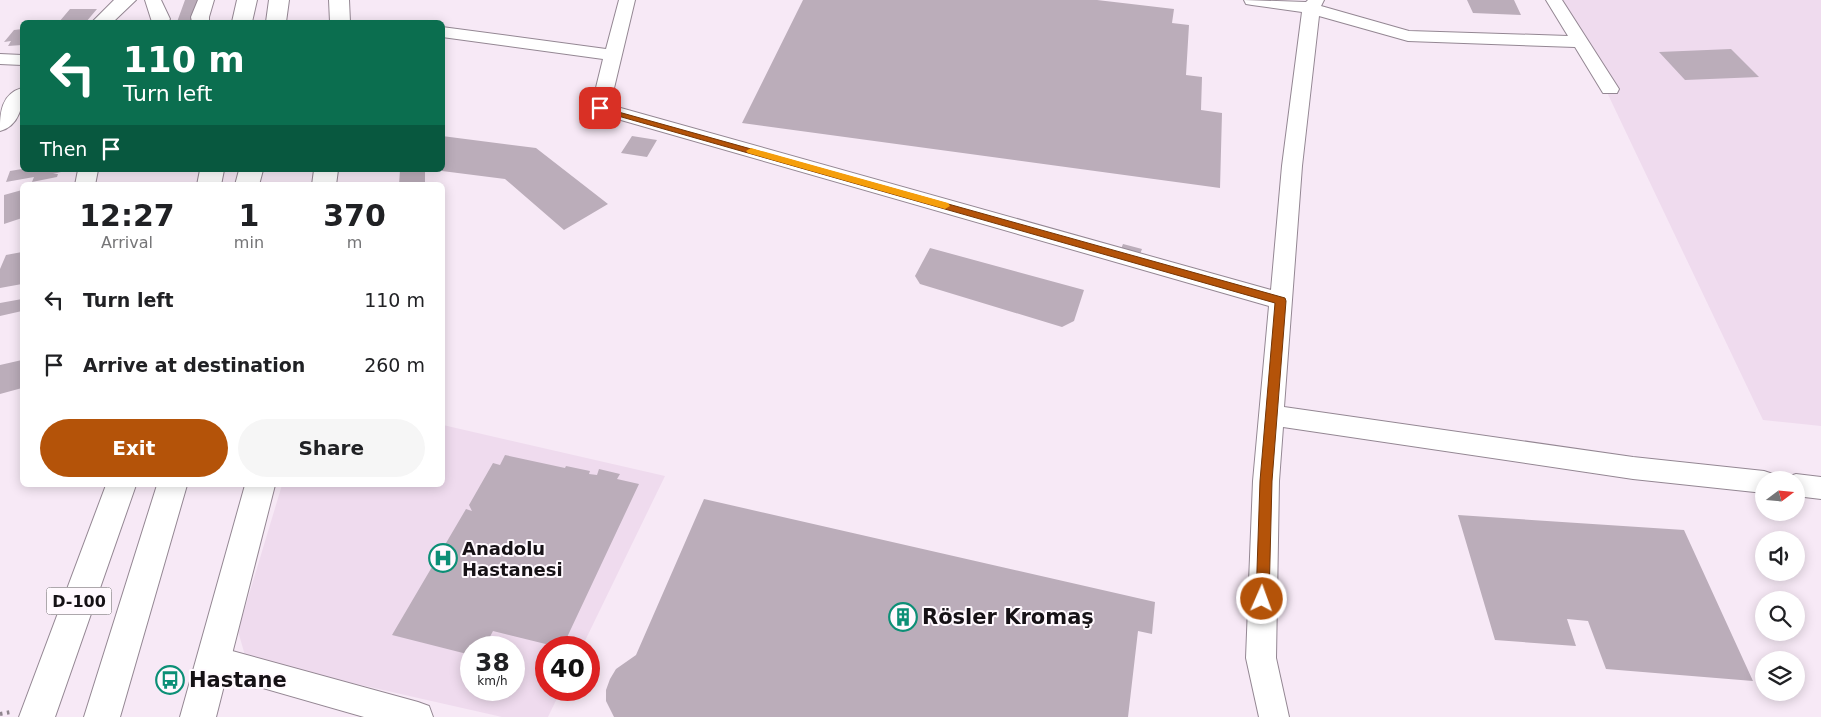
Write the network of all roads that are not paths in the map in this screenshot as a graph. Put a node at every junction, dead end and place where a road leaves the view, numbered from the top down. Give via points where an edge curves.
1 (126, 0) edge
2 (153, 0) edge
3 (206, 0) edge
4 (247, 0) edge
5 (279, 0) edge
6 (339, 0) edge
7 (627, 0) edge
8 (1256, 0) edge
9 (1554, 0) edge
10 (1314, 4) edge
11 (104, 20) edge
12 (161, 20) edge
13 (201, 20) edge
14 (242, 20) edge
15 (276, 20) edge
16 (340, 20) edge
17 (445, 32) edge
18 (1582, 42) junction
19 (612, 55) junction
20 (0, 59) edge
21 (20, 60) edge
22 (1610, 89) dead end
23 (13, 102) edge
24 (0, 124) edge
25 (1281, 301) junction
26 (1272, 415) junction
27 (1755, 481) edge
28 (1805, 486) edge
29 (120, 487) edge
30 (171, 487) edge
31 (259, 487) edge
32 (1821, 488) edge
33 (214, 660) junction
34 (37, 717) edge
35 (102, 717) edge
36 (198, 717) edge
37 (418, 717) edge
38 (1274, 717) edge

1 - 11 main road
2 - 12 street
3 - 13 street
4 - 14 main road
5 - 15 main road
6 - 16 main road
7 - 19 street
8 - 10 street
9 - 18 street
10 - 18 street via 1408,36
10 - 25 street via 1292,166
17 - 19 street
18 - 22 street
19 - 25 street via 600,108
20 - 21 street
23 - 24 main road
25 - 26 street
26 - 27 street via 1633,468
26 - 38 street via 1266,481 1261,658
28 - 32 street
29 - 34 main road, D-100
30 - 35 main road, D-100
31 - 33 main road
33 - 36 main road
33 - 37 street

